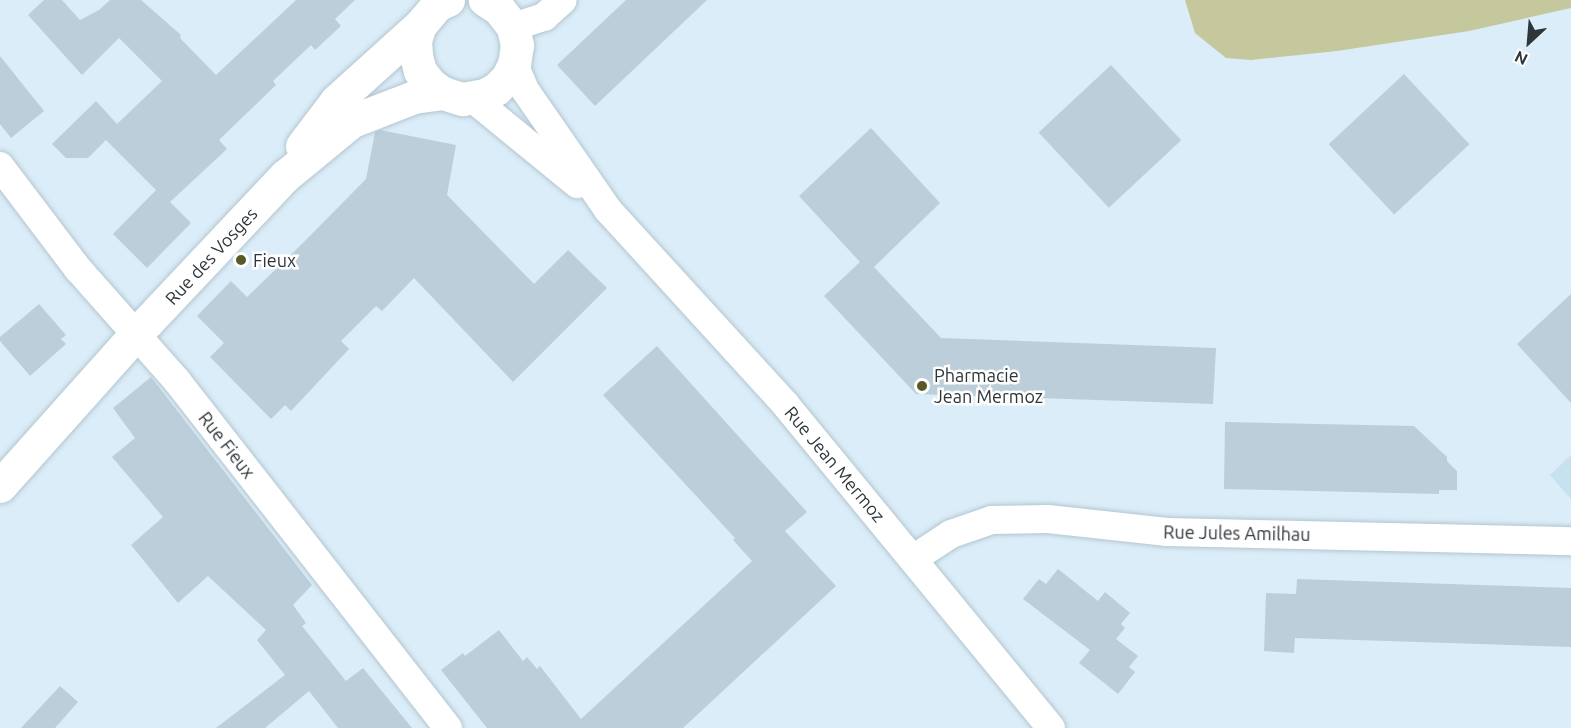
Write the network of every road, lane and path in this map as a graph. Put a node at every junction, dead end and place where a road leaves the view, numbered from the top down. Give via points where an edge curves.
1 (563, 0) edge
2 (498, 9) edge
3 (430, 10) edge
4 (514, 64) junction
5 (458, 96) junction
6 (0, 166) edge
7 (285, 176) junction
8 (608, 210) junction
9 (135, 335) junction
10 (0, 486) edge
11 (1571, 541) edge
12 (913, 559) junction
13 (448, 728) edge
14 (1051, 728) edge

1 - 2 street via 544,18
2 - 4 street via 517,45
3 - 5 street, Rue des Vosges via 415,40 420,71 430,84
3 - 7 street, Rue des Vosges via 336,101 308,135
4 - 5 street, Rue des Vosges via 496,89
4 - 8 street, Rue Jean Mermoz via 525,90
5 - 7 street, Rue des Vosges via 414,97 352,121
5 - 8 street, Rue Jean Mermoz
6 - 9 street, Rue Fieux via 78,269
7 - 9 street, Rue des Vosges
8 - 12 street, Rue Jean Mermoz via 785,404
9 - 10 street, Rue des Vosges
9 - 13 street, Rue Fieux via 177,381
11 - 12 street, Rue Jules Amilhau via 1167,532 1048,519 992,520 951,534
12 - 14 street, Rue Jean Mermoz

